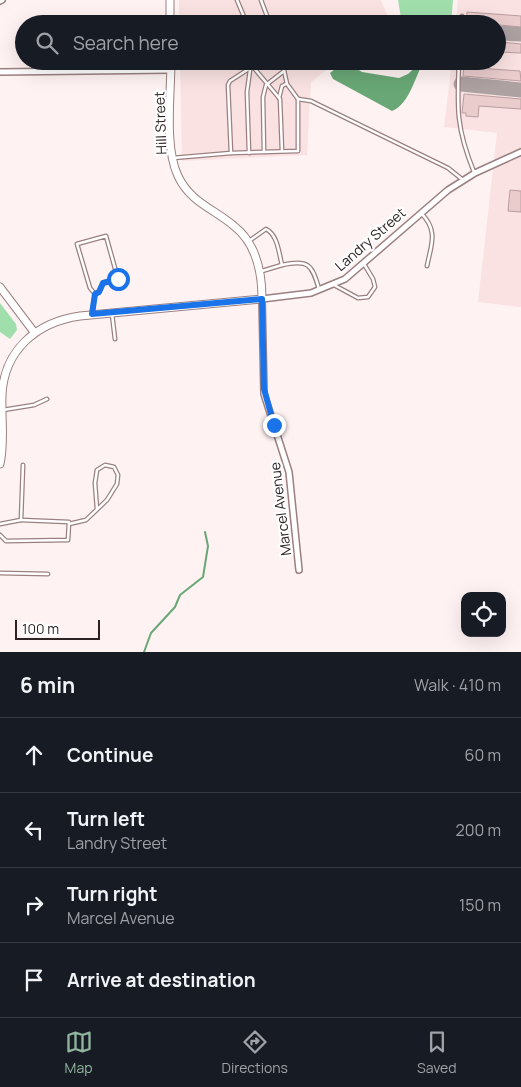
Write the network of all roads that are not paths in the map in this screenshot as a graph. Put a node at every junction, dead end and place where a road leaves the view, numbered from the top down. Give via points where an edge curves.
1 (170, 0) edge
2 (237, 0) edge
3 (261, 0) edge
4 (170, 15) edge
5 (243, 15) edge
6 (267, 15) edge
7 (171, 70) joint
8 (250, 70) joint
9 (256, 70) edge
10 (459, 70) edge
11 (284, 71) joint
12 (0, 72) edge
13 (267, 84) junction
14 (287, 84) junction
15 (279, 98) junction
16 (298, 98) junction
17 (282, 151) junction
18 (264, 152) junction
19 (521, 152) edge
20 (248, 153) junction
21 (232, 154) junction
22 (173, 158) junction
23 (474, 173) junction
24 (463, 180) junction
25 (420, 212) junction
26 (248, 241) junction
27 (364, 264) junction
28 (282, 265) junction
29 (427, 266) dead end
30 (261, 271) junction
31 (334, 285) junction
32 (0, 287) edge
33 (319, 290) junction
34 (95, 294) junction
35 (262, 299) junction
36 (112, 312) junction
37 (92, 314) junction
38 (34, 332) junction
39 (115, 339) dead end
40 (47, 400) dead end
41 (2, 410) junction
42 (1, 441) edge
43 (0, 464) edge
44 (23, 465) dead end
45 (96, 510) junction
46 (21, 520) junction
47 (0, 524) edge
48 (69, 524) junction
49 (0, 535) edge
50 (299, 570) dead end
51 (0, 573) edge
52 (48, 574) dead end

1 - 4 street
2 - 5 lane
3 - 6 lane
7 - 12 street
7 - 22 street, Hill Street
8 - 20 lane
8 - 21 lane via 228,85
9 - 13 lane
10 - 23 lane via 458,122
11 - 13 lane
11 - 14 lane
13 - 15 lane
13 - 18 lane via 263,97
14 - 15 lane via 282,86
14 - 16 lane
15 - 17 lane
16 - 17 lane via 298,151
16 - 24 lane via 311,101 448,168
17 - 18 lane
18 - 20 lane
19 - 23 street, Landry Street
20 - 21 lane
21 - 22 lane
22 - 26 street, Hill Street via 188,192 234,226
23 - 24 street, Landry Street
24 - 25 street, Landry Street
25 - 27 street, Landry Street
25 - 29 lane via 430,222 433,234
26 - 28 lane via 266,229 270,231
26 - 30 street, Hill Street
27 - 31 street, Landry Street
27 - 31 lane via 374,287 368,296 358,298
28 - 30 lane
28 - 33 lane via 298,263 312,268
30 - 35 street, Hill Street
31 - 33 street, Landry Street
32 - 38 street
33 - 35 street, Landry Street
34 - 34 lane via 90,288 77,244 106,236 118,279 103,283
34 - 37 lane
35 - 36 street, Landry Street
35 - 50 street, Marcel Avenue via 264,394 289,472
36 - 37 street, Landry Street
36 - 39 lane
37 - 38 street, Landry Street via 58,320
38 - 41 street, Landry Street via 17,350 8,367
40 - 41 lane
41 - 42 street, Landry Street
42 - 43 street, Landry Street
44 - 46 lane
45 - 45 lane via 97,470 105,465 114,466 117,484
45 - 48 lane via 86,520
46 - 47 lane
46 - 48 lane
48 - 49 lane via 68,540 6,541
51 - 52 lane

